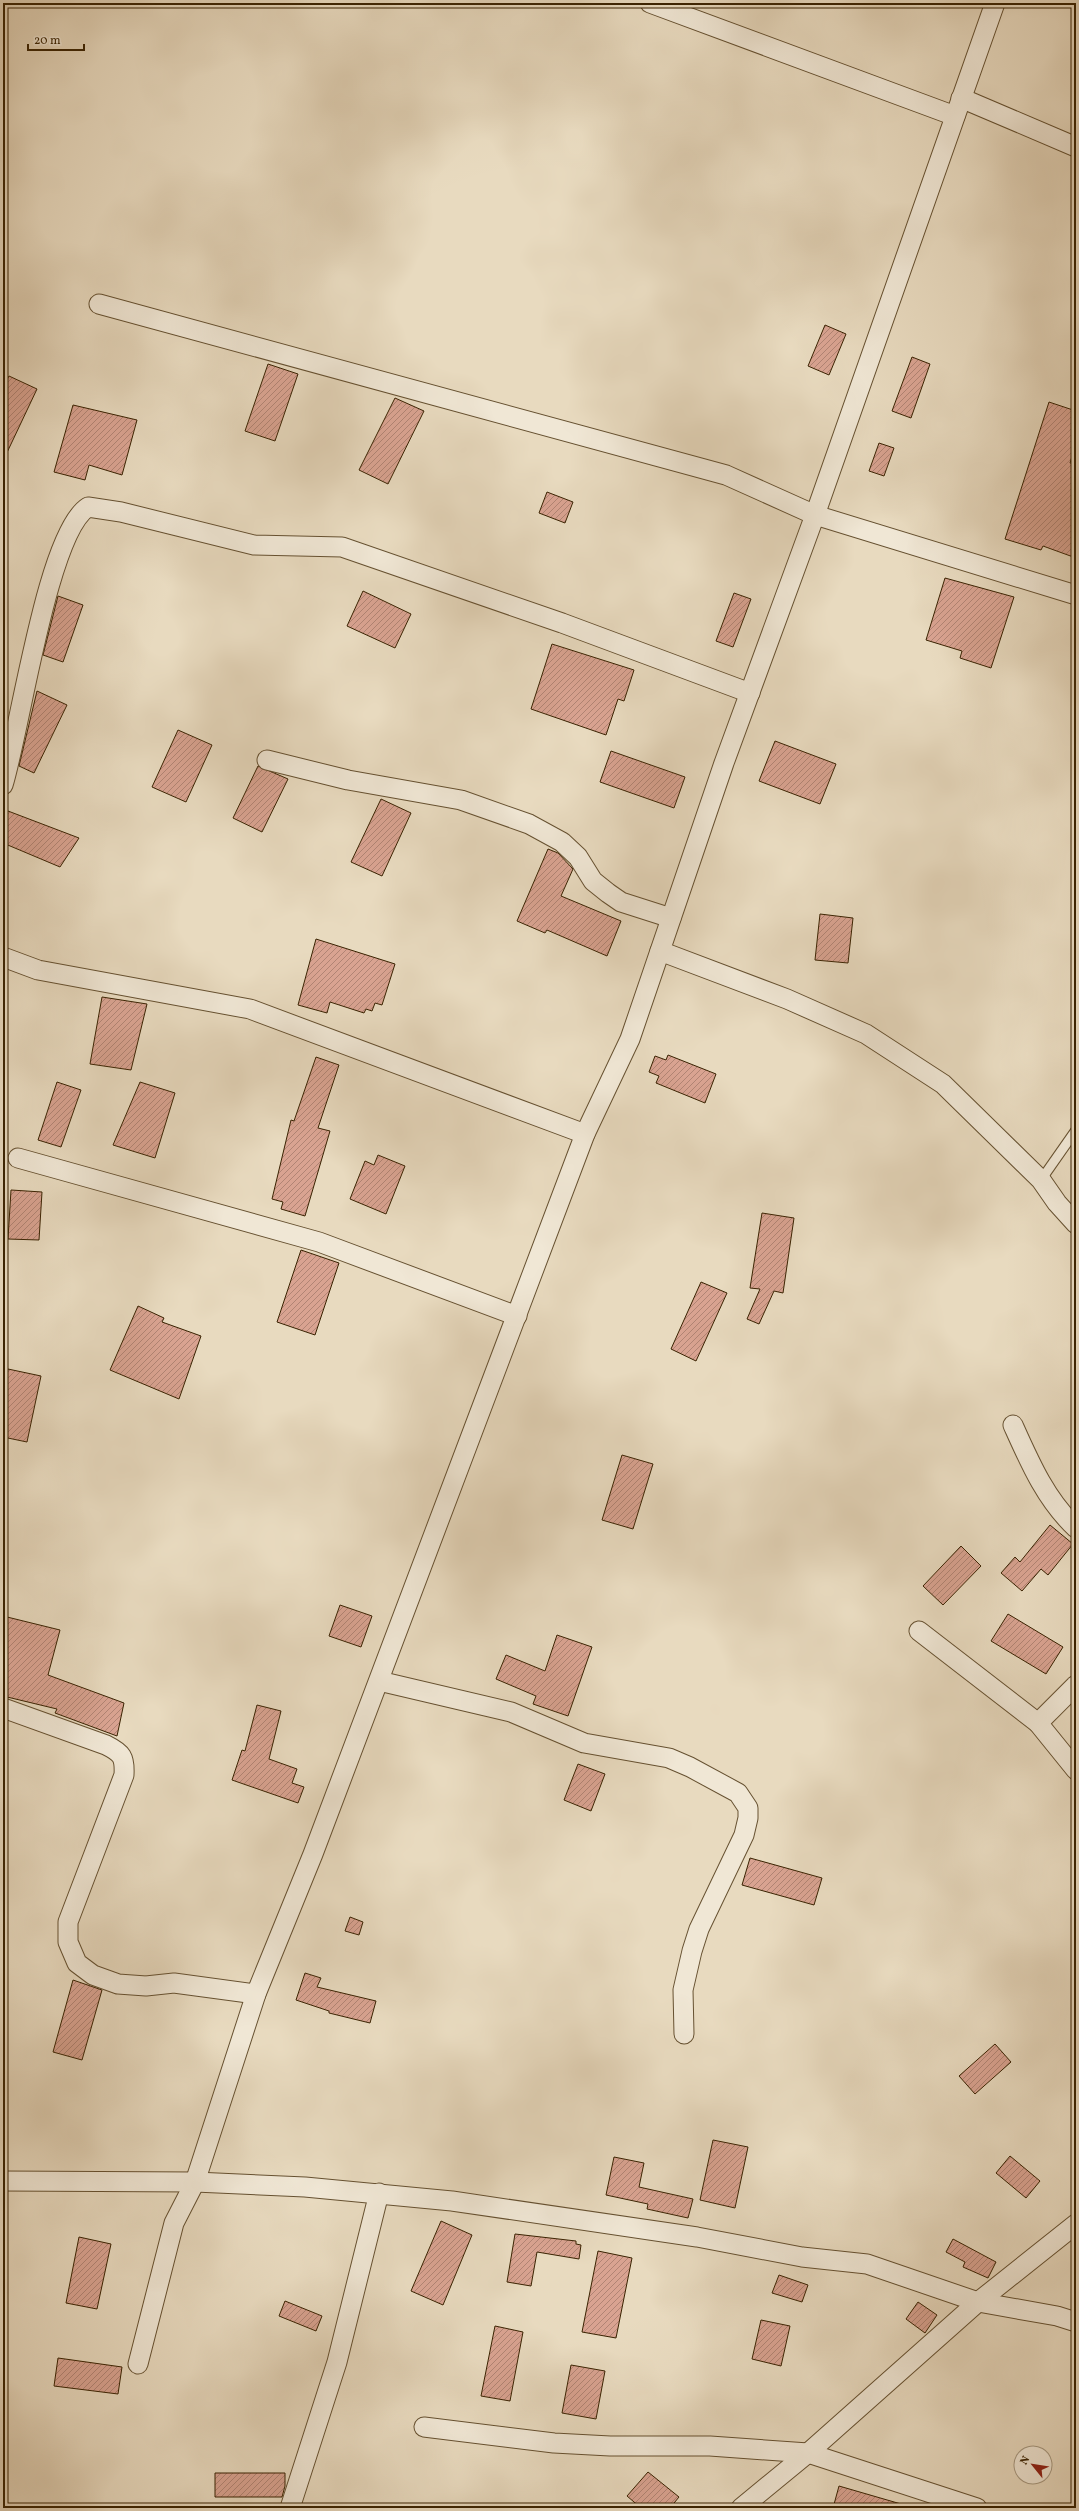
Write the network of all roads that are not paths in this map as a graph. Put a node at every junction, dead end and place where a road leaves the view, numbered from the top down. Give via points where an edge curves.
1 (650, 3) edge
2 (995, 3) edge
3 (961, 98) junction
4 (955, 116) junction
5 (1076, 147) edge
6 (99, 304) dead end
7 (815, 515) junction
8 (1076, 595) edge
9 (750, 693) junction
10 (267, 760) dead end
11 (3, 785) edge
12 (671, 918) junction
13 (660, 951) junction
14 (3, 957) edge
15 (1076, 1130) edge
16 (585, 1134) junction
17 (18, 1158) dead end
18 (1041, 1180) junction
19 (1076, 1224) edge
20 (517, 1316) junction
21 (1013, 1425) dead end
22 (1076, 1528) edge
23 (918, 1631) dead end
24 (379, 1682) junction
25 (1076, 1685) edge
26 (3, 1708) edge
27 (1038, 1723) junction
28 (1076, 1770) edge
29 (256, 1994) junction
30 (684, 2034) dead end
31 (3, 2181) edge
32 (195, 2182) junction
33 (379, 2193) junction
34 (1076, 2224) edge
35 (978, 2302) junction
36 (1076, 2322) edge
37 (138, 2364) dead end
38 (424, 2427) dead end
39 (808, 2453) junction
40 (290, 2508) edge
41 (741, 2508) edge
42 (976, 2508) edge

1 - 4 street
2 - 3 street
3 - 4 street
3 - 5 street
4 - 7 street
6 - 7 street via 726,474
7 - 8 street
7 - 9 street
9 - 11 street via 562,623 342,547 254,545 121,512 88,507 80,512 74,522 52,572
9 - 12 street
10 - 12 street via 348,780 461,800 529,824 562,842 578,857 593,881 608,893 622,902
12 - 13 street
13 - 16 street via 630,1039
13 - 18 street via 787,999 866,1034 943,1084
14 - 16 street via 38,970 250,1009
15 - 18 lane
16 - 20 street
17 - 20 street via 319,1242
18 - 19 street
20 - 24 street
21 - 22 street via 1028,1460 1049,1498
23 - 27 street
24 - 29 street
24 - 30 street via 511,1712 584,1743 669,1758 738,1793 748,1808 747,1824 692,1951 683,1990
25 - 27 street
26 - 29 street via 106,1745 120,1752 125,1759 124,1775 68,1922 68,1942 77,1963 93,1975 118,1984 146,1986 174,1983
27 - 28 street
29 - 32 street
31 - 32 street
32 - 33 street
32 - 37 street via 174,2224
33 - 35 street via 452,2201 697,2237 802,2257 866,2264
33 - 40 street via 337,2362
34 - 35 street
35 - 36 street via 1057,2316
35 - 39 street
38 - 39 street via 554,2443 710,2446
39 - 41 street
39 - 42 street

